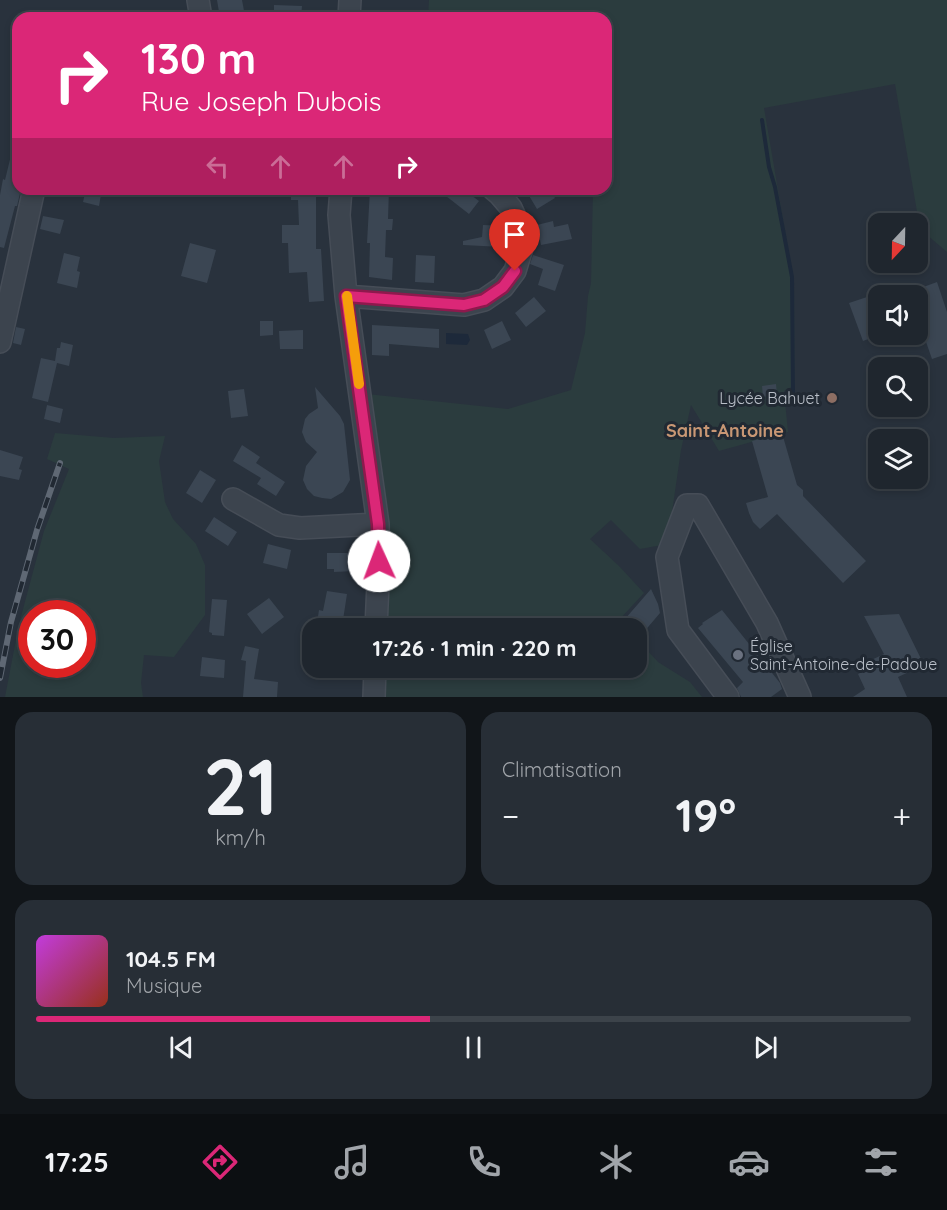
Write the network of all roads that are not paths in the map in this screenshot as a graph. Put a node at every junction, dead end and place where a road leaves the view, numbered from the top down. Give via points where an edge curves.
1 (32, 195) edge
2 (341, 195) edge
3 (501, 195) edge
4 (346, 296) junction
5 (0, 342) edge
6 (233, 499) dead end
7 (378, 524) junction
8 (376, 618) edge
9 (375, 678) edge
10 (374, 697) edge
11 (728, 697) edge
12 (800, 697) edge

1 - 5 street
2 - 4 street
3 - 4 street via 520,228 522,248 515,271 503,287 484,300 464,305
4 - 7 street
6 - 7 street via 279,525 300,528
7 - 8 street
9 - 10 street
11 - 12 street via 678,630 667,557 687,505 698,505 704,514 767,623

